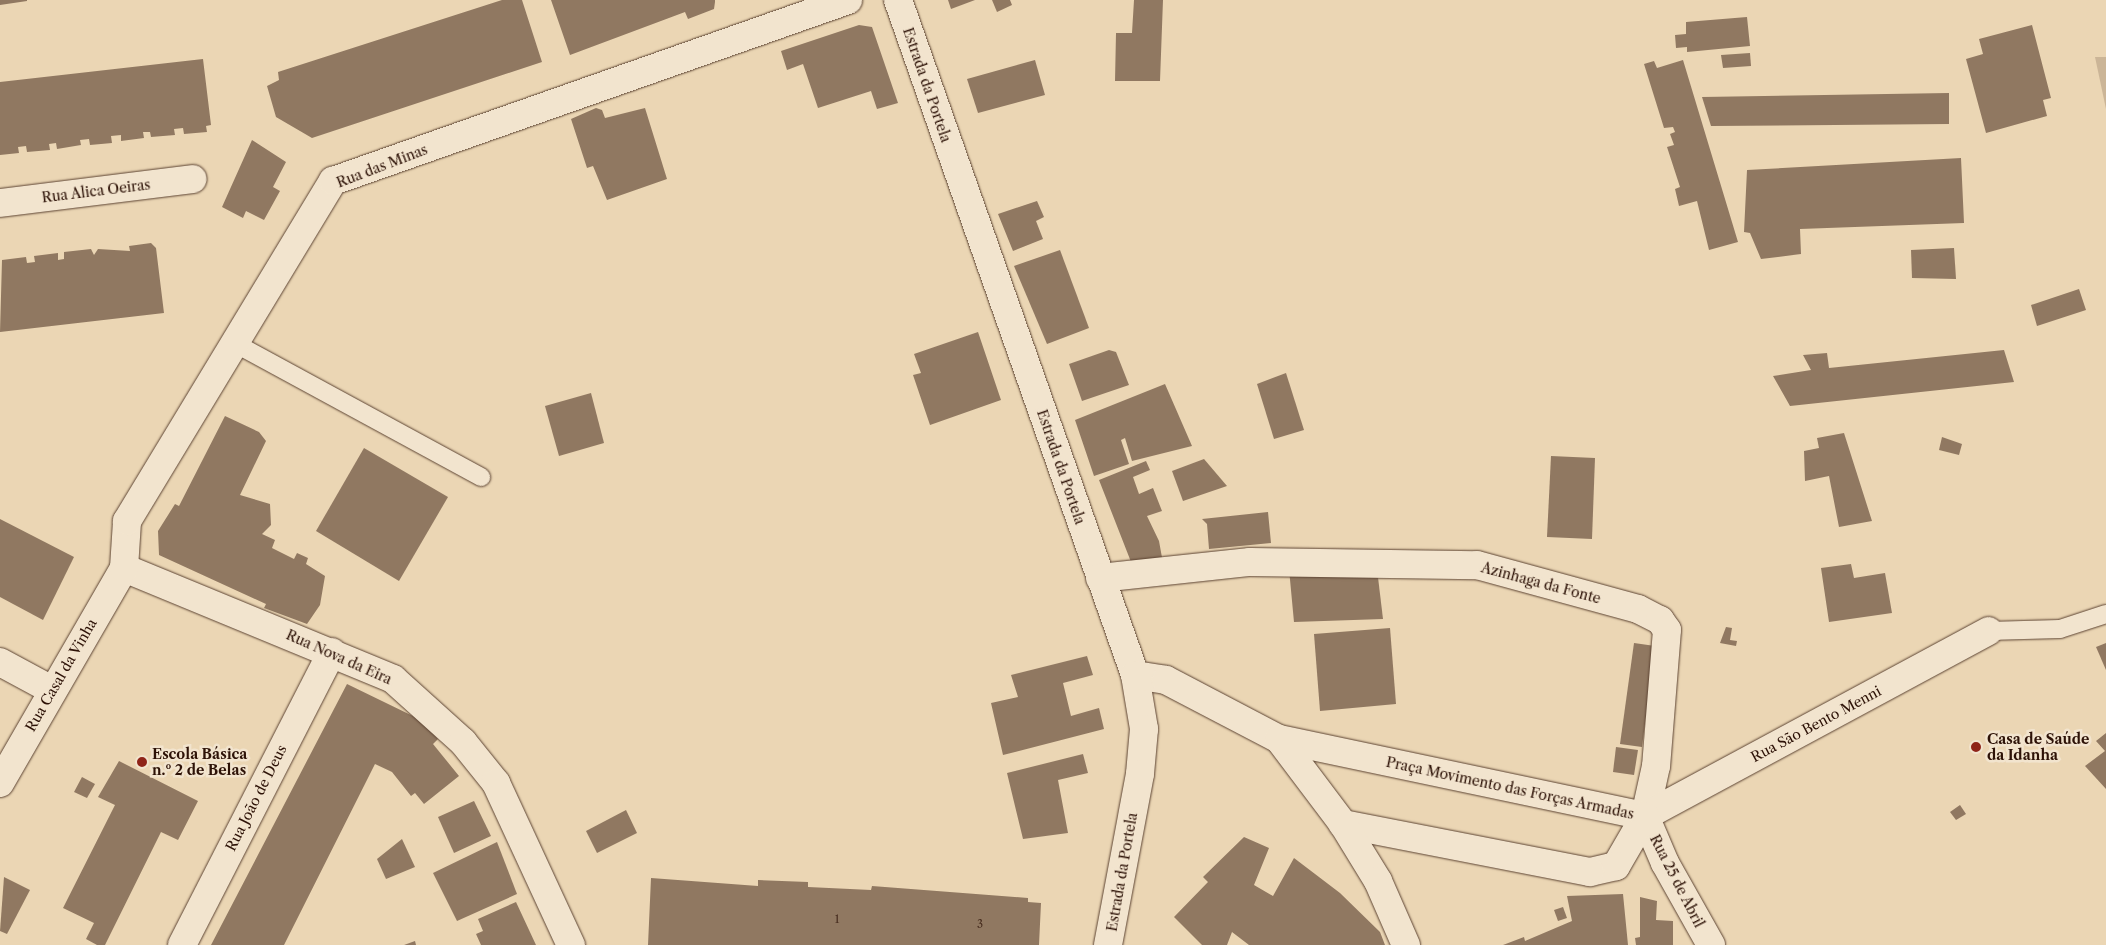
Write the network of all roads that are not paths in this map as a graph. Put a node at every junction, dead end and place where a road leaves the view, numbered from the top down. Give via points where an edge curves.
1 (848, 0) edge
2 (898, 0) edge
3 (193, 179) dead end
4 (0, 203) edge
5 (236, 344) junction
6 (481, 477) dead end
7 (124, 568) junction
8 (1100, 578) junction
9 (2106, 614) edge
10 (1988, 632) joint
11 (332, 652) junction
12 (0, 662) edge
13 (1135, 675) junction
14 (52, 690) junction
15 (1279, 739) junction
16 (0, 783) edge
17 (1645, 816) junction
18 (1343, 824) junction
19 (1707, 942) edge
20 (1406, 944) edge
21 (182, 945) edge
22 (571, 945) edge
23 (1108, 945) edge

1 - 5 street, Rua das Minas via 333,182
2 - 8 street, Estrada da Portela
3 - 4 street, Rua Alica Oeiras
5 - 6 lane
5 - 7 street, Rua das Minas via 127,521
7 - 11 street, Rua Nova da Eira
7 - 14 street, Rua Casal da Vinha
8 - 13 street, Estrada da Portela
8 - 17 street, Azinhaga da Fonte via 1250,562 1477,565 1638,609 1660,620 1669,641
9 - 10 lane via 2060,629
10 - 17 street, Rua São Bento Menni
11 - 21 street, Rua João de Deus
11 - 22 street, Rua Nova da Eira via 393,679 463,742 496,783
12 - 14 street
13 - 15 street, Praça Movimento das Forças Armadas via 1166,680
13 - 23 street, Estrada da Portela via 1144,729 1140,774
14 - 16 street, Rua Casal da Vinha
15 - 17 street, Praça Movimento das Forças Armadas
15 - 18 street, Praça Movimento das Forças Armadas
17 - 18 street, Praça Movimento das Forças Armadas via 1616,866 1590,872
17 - 19 street, Rua 25 de Abril via 1664,863
18 - 20 street, Praça Movimento das Forças Armadas via 1378,881

